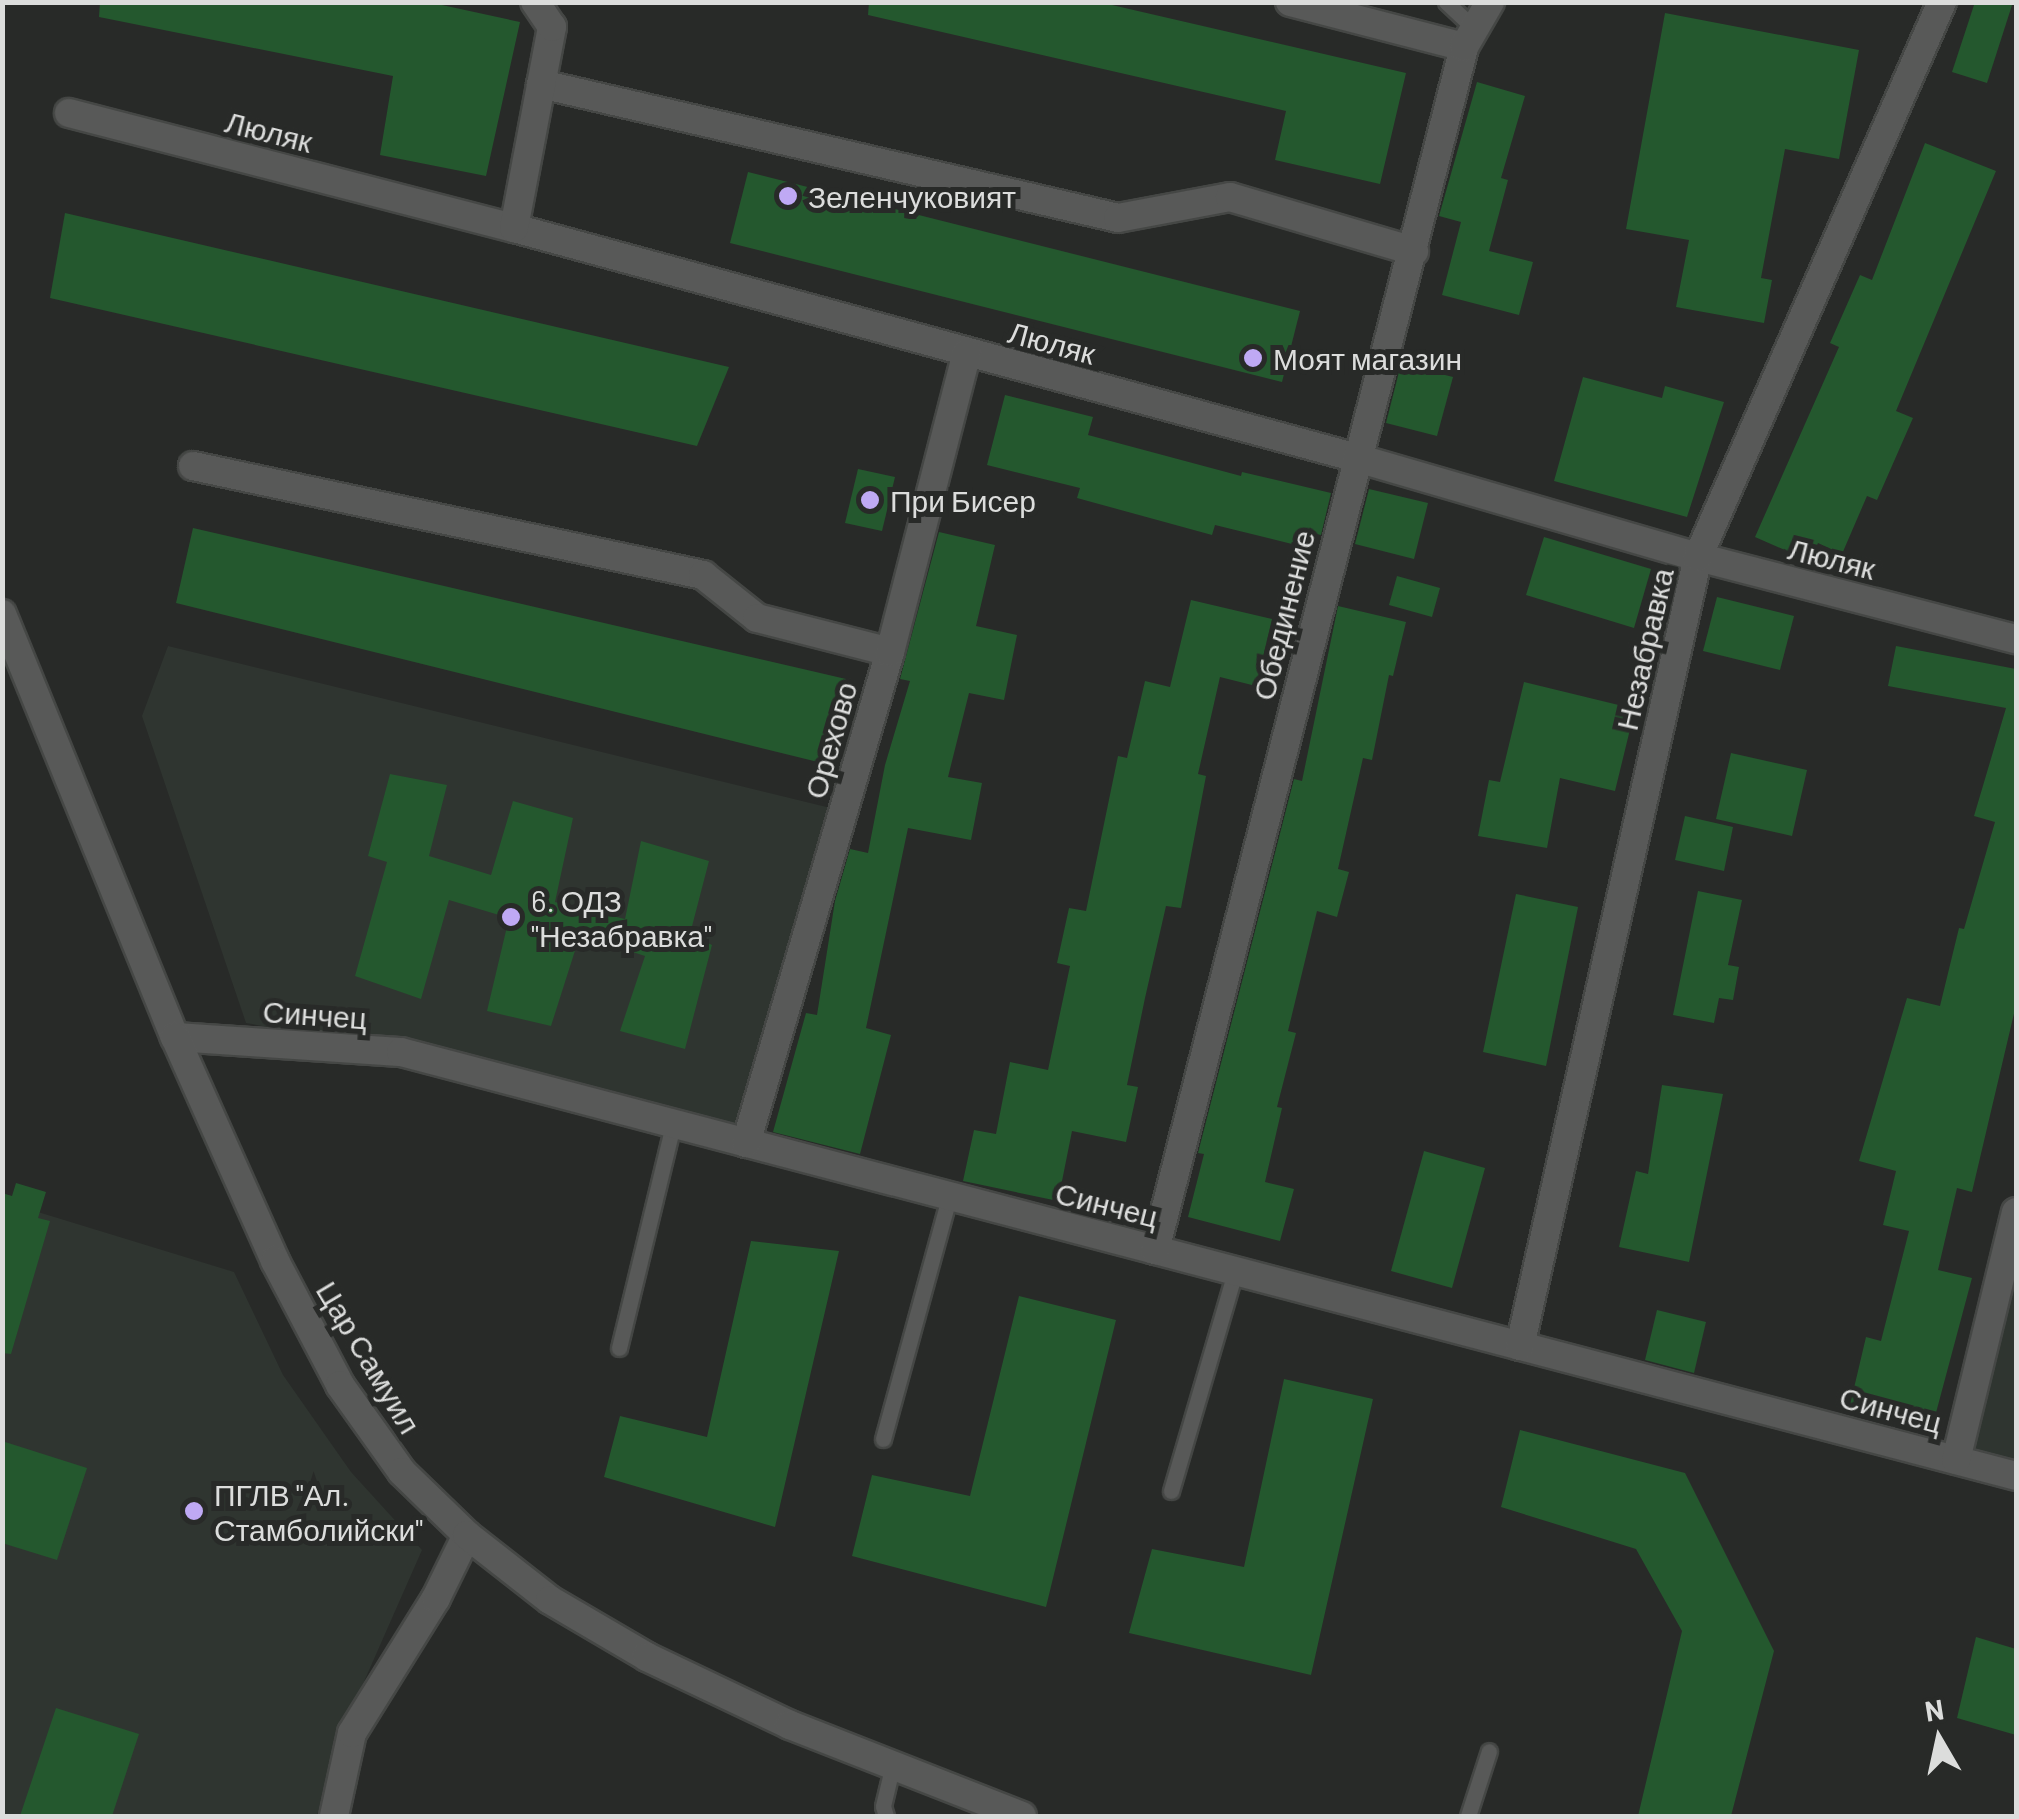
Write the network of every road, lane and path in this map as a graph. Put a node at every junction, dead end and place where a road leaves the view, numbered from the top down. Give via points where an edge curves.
1 (534, 2) edge
2 (1290, 2) edge
3 (1446, 2) edge
4 (1490, 2) edge
5 (1942, 2) edge
6 (1469, 38) junction
7 (542, 84) junction
8 (69, 113) dead end
9 (514, 228) junction
10 (1414, 251) junction
11 (967, 353) junction
12 (1357, 458) junction
13 (194, 466) dead end
14 (1698, 557) junction
15 (2, 614) edge
16 (2016, 639) edge
17 (890, 652) junction
18 (174, 1037) junction
19 (672, 1124) junction
20 (746, 1142) junction
21 (949, 1198) junction
22 (2016, 1212) edge
23 (1155, 1250) junction
24 (1234, 1272) junction
25 (1520, 1346) junction
26 (619, 1348) dead end
27 (882, 1439) dead end
28 (1956, 1460) junction
29 (2016, 1476) edge
30 (1170, 1491) dead end
31 (467, 1535) junction
32 (1489, 1750) dead end
33 (892, 1764) junction
34 (334, 1816) edge
35 (886, 1816) edge
36 (1022, 1816) edge
37 (1468, 1816) edge

1 - 7 street via 552,27
2 - 6 street
3 - 6 lane
4 - 6 street, Обединение
5 - 14 street, Незабравка
6 - 10 street, Обединение
7 - 9 street
7 - 10 street via 1118,218 1230,197
8 - 9 street, Люляк
9 - 11 street, Люляк
10 - 12 street, Обединение
11 - 12 street, Люляк
11 - 17 street, Орехово
12 - 14 street, Люляк
12 - 23 street, Обединение
13 - 17 street via 703,575 757,618
14 - 16 street, Люляк
14 - 25 street, Незабравка
15 - 18 street, Цар Самуил
17 - 20 street, Орехово
18 - 19 street, Синчец via 401,1052
18 - 31 street, Цар Самуил via 275,1262 340,1385 402,1472
19 - 20 street, Синчец
19 - 26 lane
20 - 21 street, Синчец
21 - 23 street, Синчец
21 - 27 lane
22 - 28 street
23 - 24 street, Синчец
24 - 25 street, Синчец
24 - 30 lane
25 - 28 street, Синчец
28 - 29 street, Синчец
31 - 33 street, Цар Самуил via 550,1600 647,1657 790,1725
31 - 34 street via 352,1732
32 - 37 lane
33 - 35 lane
33 - 36 street, Цар Самуил

